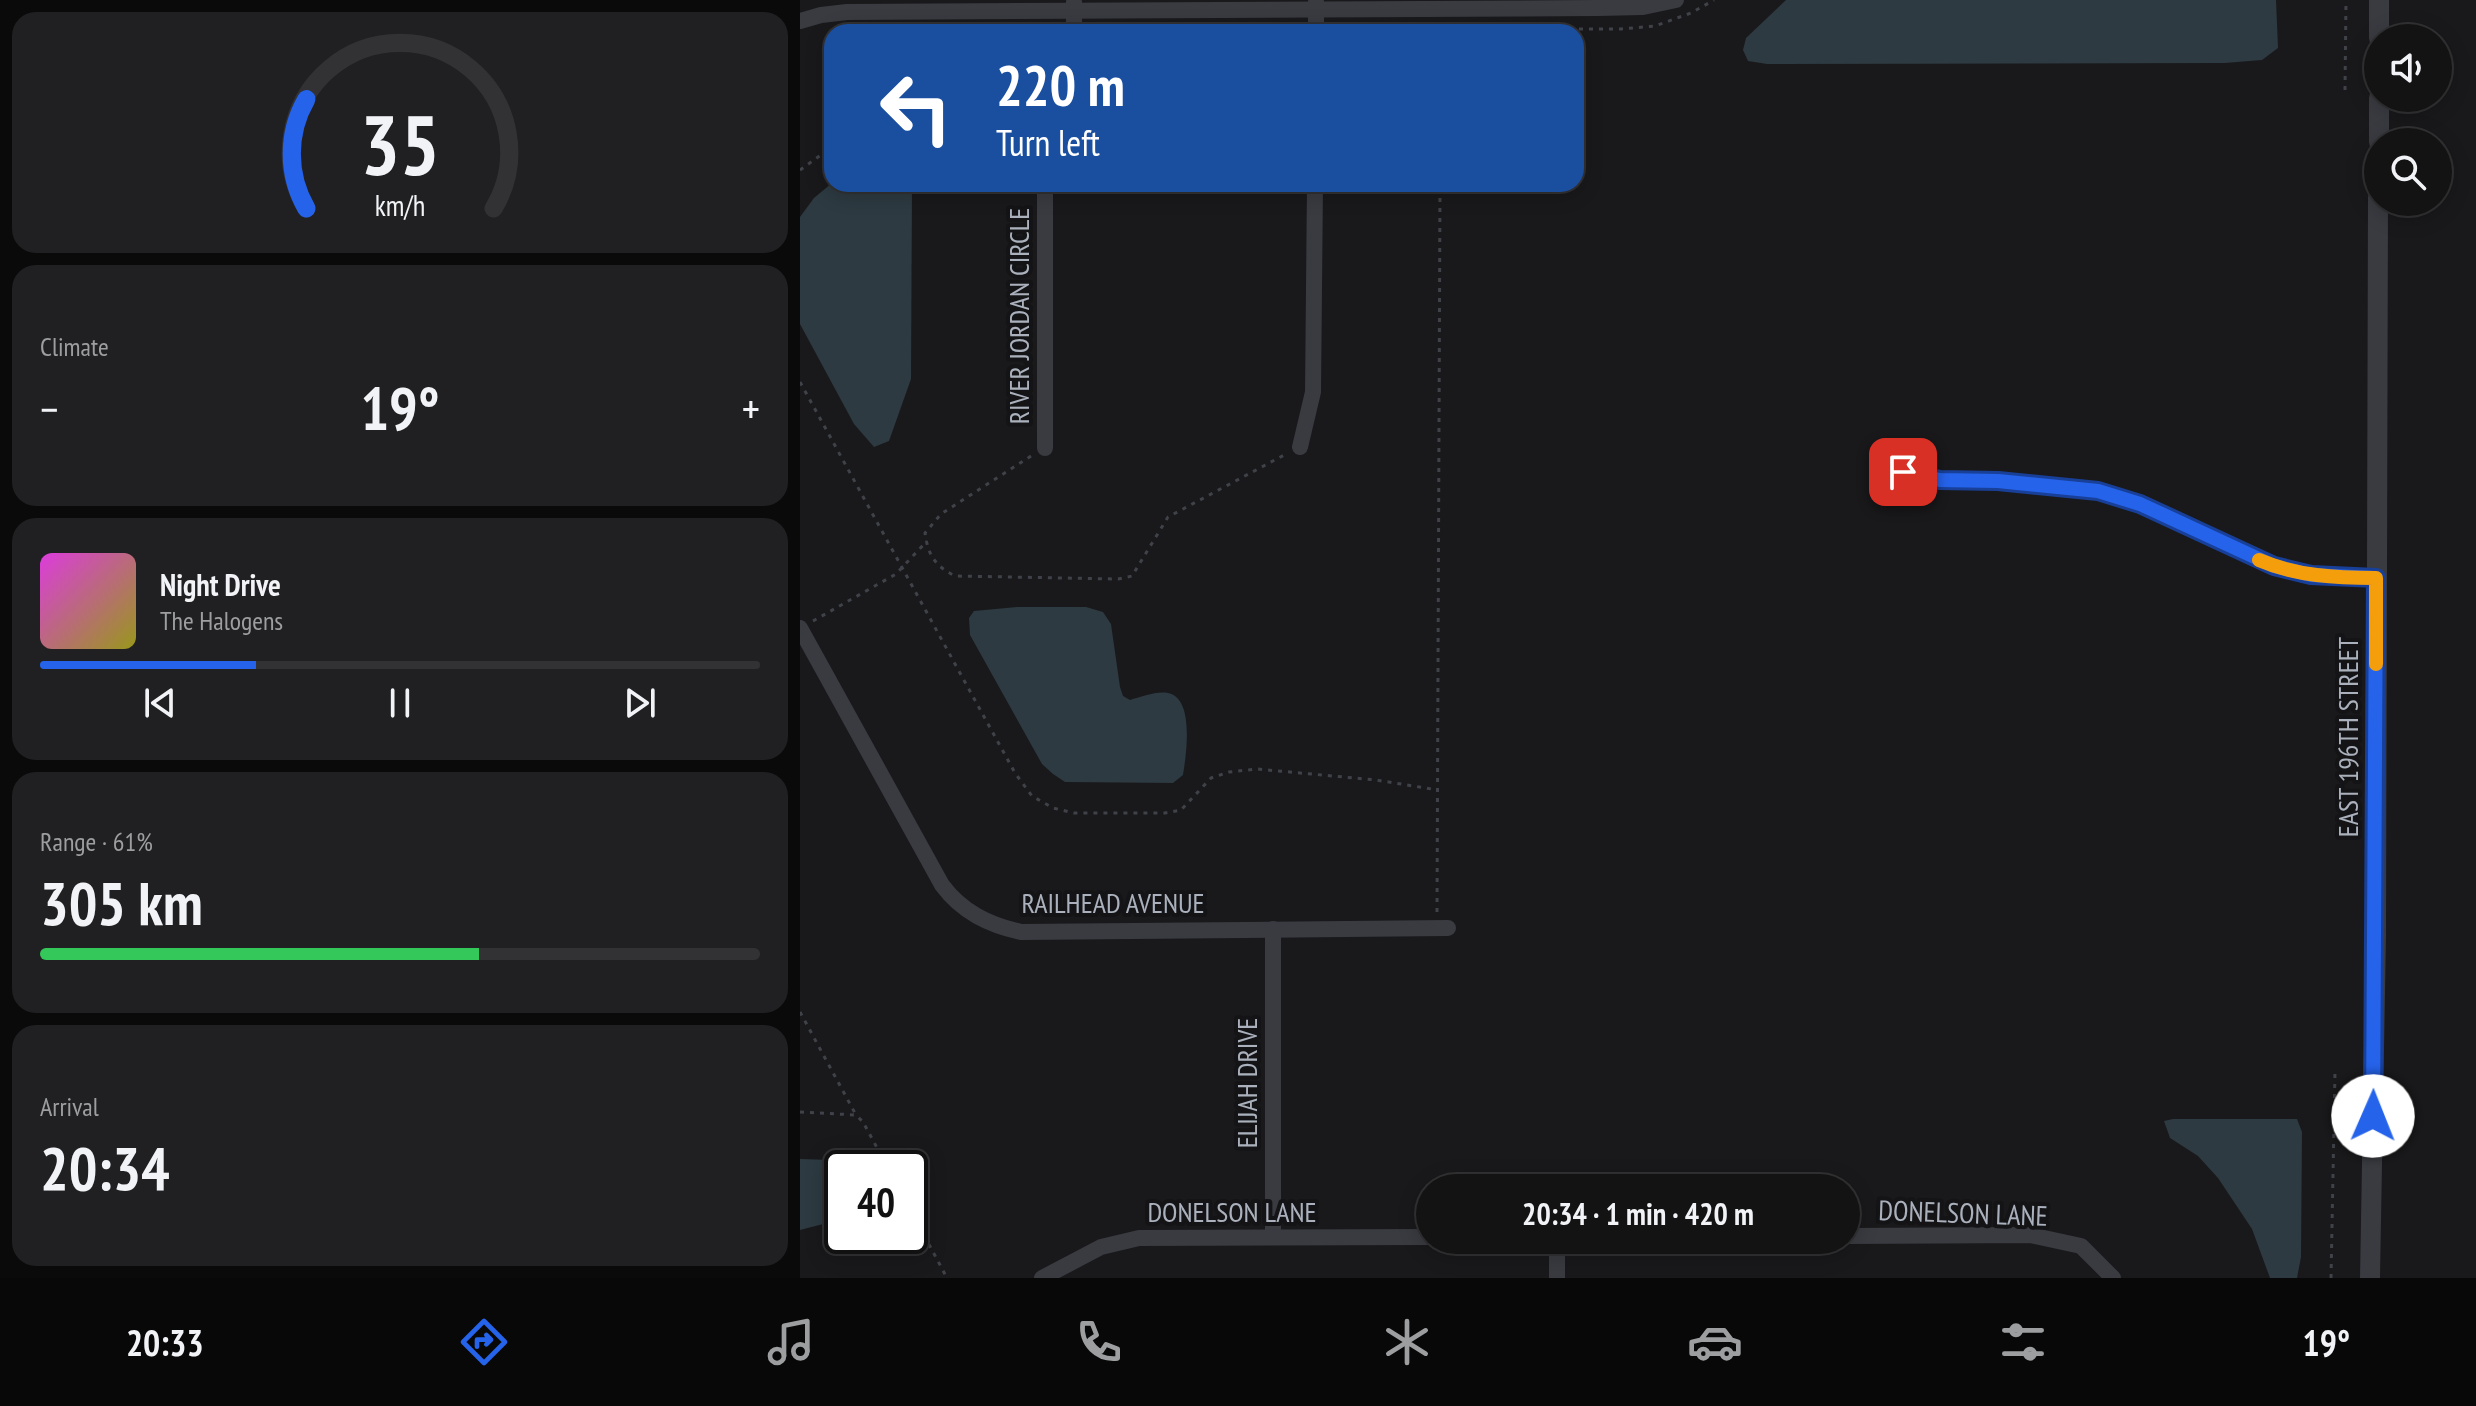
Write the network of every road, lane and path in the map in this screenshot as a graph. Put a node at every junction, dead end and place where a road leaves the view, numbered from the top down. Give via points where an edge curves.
1 (1676, 0) edge
2 (2346, 0) edge
3 (2379, 0) edge
4 (1419, 4) edge
5 (1520, 4) edge
6 (1074, 5) edge
7 (1217, 5) edge
8 (1316, 5) edge
9 (800, 21) edge
10 (2379, 24) edge
11 (2345, 90) dead end
12 (824, 153) edge
13 (800, 170) edge
14 (1045, 192) edge
15 (1315, 192) edge
16 (1440, 192) edge
17 (2378, 216) edge
18 (800, 382) edge
19 (1300, 447) joint
20 (1045, 448) joint
21 (1903, 472) dead end
22 (927, 541) junction
23 (902, 568) junction
24 (2376, 578) junction
25 (800, 628) edge
26 (1438, 790) junction
27 (1443, 928) joint
28 (1273, 929) junction
29 (800, 1012) edge
30 (2335, 1071) dead end
31 (800, 1112) edge
32 (856, 1115) junction
33 (878, 1150) edge
34 (1860, 1236) edge
35 (1273, 1237) junction
36 (1416, 1237) edge
37 (928, 1243) edge
38 (1557, 1254) edge
39 (947, 1278) edge
40 (1042, 1278) edge
41 (1557, 1278) edge
42 (2113, 1278) edge
43 (2331, 1278) edge
44 (2370, 1278) edge

1 - 5 street via 1643,7
2 - 11 path
3 - 10 street
4 - 5 street
4 - 8 street
6 - 7 street
6 - 9 street via 847,12
7 - 8 street
12 - 13 path
14 - 20 street, RIVER JORDAN CIRCLE
15 - 19 street via 1313,392
16 - 26 path
17 - 24 street, EAST 196TH STREET
18 - 23 path
19 - 22 path via 1168,517 1132,576 955,576 939,568
20 - 22 path via 941,514 925,533
21 - 24 lane via 1940,480 2098,491 2140,504 2274,566 2311,575
22 - 23 path
23 - 25 path
23 - 26 path via 1015,773 1032,796 1053,808 1074,813 1181,810 1211,778 1257,769
24 - 44 street, EAST 196TH STREET
25 - 28 street, RAILHEAD AVENUE via 942,885 975,916 1021,932
26 - 27 path
27 - 28 street, RAILHEAD AVENUE
28 - 35 street, ELIJAH DRIVE
29 - 32 path
30 - 43 path
31 - 32 path
32 - 33 path
34 - 42 street, DONELSON LANE via 2030,1235 2081,1246
35 - 36 street, DONELSON LANE
35 - 40 street, DONELSON LANE via 1128,1239
37 - 39 path
38 - 41 street

